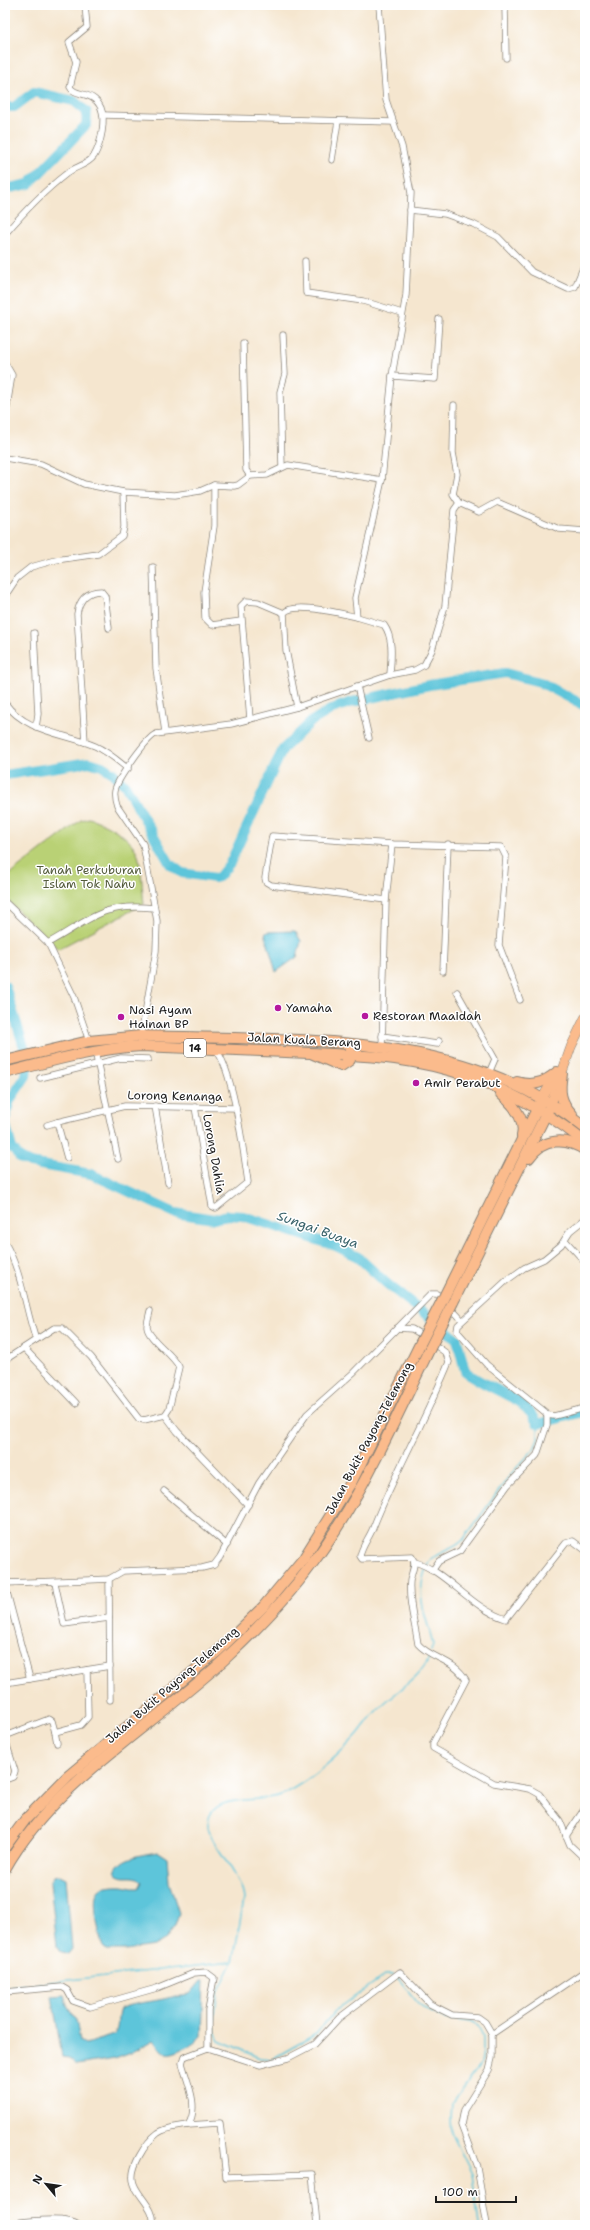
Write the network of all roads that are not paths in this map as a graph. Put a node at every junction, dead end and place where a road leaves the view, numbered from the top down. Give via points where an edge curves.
1 (85, 5) edge
2 (378, 5) edge
3 (505, 5) edge
4 (506, 58) dead end
5 (104, 115) junction
6 (338, 121) junction
7 (393, 122) junction
8 (332, 160) dead end
9 (410, 210) junction
10 (5, 234) edge
11 (305, 262) dead end
12 (585, 263) edge
13 (402, 313) junction
14 (439, 319) dead end
15 (283, 335) dead end
16 (243, 343) dead end
17 (5, 363) edge
18 (392, 376) junction
19 (454, 405) dead end
20 (5, 419) edge
21 (5, 458) edge
22 (282, 466) junction
23 (250, 476) junction
24 (382, 480) junction
25 (214, 485) junction
26 (123, 492) junction
27 (459, 503) junction
28 (585, 531) edge
29 (153, 567) dead end
30 (5, 596) edge
31 (284, 613) junction
32 (356, 618) junction
33 (242, 621) junction
34 (109, 628) dead end
35 (34, 632) dead end
36 (390, 675) junction
37 (357, 686) junction
38 (5, 703) edge
39 (297, 707) junction
40 (250, 719) junction
41 (36, 727) junction
42 (165, 732) junction
43 (369, 738) dead end
44 (85, 742) junction
45 (127, 771) junction
46 (392, 844) junction
47 (448, 844) junction
48 (386, 900) junction
49 (5, 902) edge
50 (154, 908) junction
51 (48, 943) junction
52 (443, 971) dead end
53 (457, 992) dead end
54 (520, 1000) dead end
55 (585, 1018) edge
56 (141, 1036) junction
57 (382, 1036) junction
58 (400, 1039) junction
59 (89, 1041) junction
60 (439, 1041) dead end
61 (343, 1043) junction
62 (382, 1048) junction
63 (215, 1049) junction
64 (398, 1050) junction
65 (95, 1051) junction
66 (351, 1055) junction
67 (148, 1059) dead end
68 (5, 1061) edge
69 (98, 1063) junction
70 (6, 1072) edge
71 (489, 1073) junction
72 (560, 1073) junction
73 (40, 1078) dead end
74 (484, 1083) junction
75 (547, 1102) junction
76 (155, 1106) junction
77 (195, 1107) junction
78 (236, 1108) junction
79 (107, 1109) junction
80 (542, 1111) junction
81 (57, 1122) junction
82 (46, 1125) dead end
83 (585, 1128) edge
84 (585, 1142) edge
85 (520, 1144) junction
86 (585, 1150) edge
87 (67, 1158) dead end
88 (118, 1159) dead end
89 (168, 1183) dead end
90 (503, 1202) junction
91 (585, 1219) edge
92 (565, 1240) junction
93 (5, 1243) edge
94 (585, 1262) edge
95 (150, 1311) dead end
96 (461, 1319) junction
97 (397, 1328) junction
98 (36, 1340) junction
99 (24, 1348) junction
100 (5, 1360) edge
101 (76, 1403) dead end
102 (585, 1408) edge
103 (165, 1416) junction
104 (547, 1420) junction
105 (164, 1491) dead end
106 (248, 1505) junction
107 (227, 1545) junction
108 (585, 1550) edge
109 (417, 1563) junction
110 (431, 1571) junction
111 (109, 1578) junction
112 (54, 1583) junction
113 (5, 1584) edge
114 (109, 1618) junction
115 (110, 1666) junction
116 (87, 1670) junction
117 (30, 1679) junction
118 (5, 1683) edge
119 (110, 1700) dead end
120 (55, 1732) junction
121 (5, 1737) edge
122 (57, 1744) dead end
123 (5, 1780) edge
124 (585, 1808) edge
125 (566, 1836) junction
126 (5, 1847) edge
127 (585, 1859) edge
128 (5, 1869) edge
129 (585, 1971) edge
130 (5, 1992) edge
131 (492, 2034) junction
132 (208, 2048) junction
133 (188, 2125) junction
134 (5, 2225) edge
135 (78, 2225) edge
136 (153, 2225) edge
137 (317, 2225) edge
138 (487, 2225) edge

1 - 5 street via 87,27 69,42 76,62 70,86 75,92 92,97
2 - 7 street via 386,100
3 - 4 street
5 - 6 street
5 - 10 street via 98,148 89,161 66,173 24,212
6 - 7 street
6 - 8 street
7 - 9 street via 406,163 411,193
9 - 12 street via 445,214 498,236 532,272 568,288 575,287
9 - 13 street via 407,278
11 - 13 street via 306,293 363,301
13 - 18 street
14 - 18 street via 435,379
15 - 22 street via 285,374 280,392
16 - 23 street via 246,470
17 - 20 street via 12,375
18 - 24 street
19 - 27 street via 453,453 457,474 453,494
21 - 26 street via 41,464 84,484
22 - 23 street via 267,475
22 - 24 street
23 - 25 street via 238,485
24 - 32 street via 358,579 355,598
25 - 26 street via 196,492 175,495
25 - 33 street via 214,526 204,592 205,618 212,624
26 - 30 street via 122,536 98,554 31,566 17,578
27 - 28 street via 479,512 497,502 559,529
27 - 36 street via 454,510 445,606 428,659 415,670
29 - 42 street via 156,668
31 - 32 street via 289,609 316,609
31 - 33 street via 250,600 242,606
31 - 39 street via 286,650
32 - 36 street via 384,625 386,628 390,635
33 - 40 street
34 - 44 street via 105,596 101,591 90,592 81,601 77,614
35 - 41 street via 38,714
36 - 37 street
37 - 39 street
37 - 43 street
38 - 41 street via 18,718
39 - 40 street
40 - 42 street via 231,724
41 - 44 street
42 - 45 street via 150,736
44 - 45 street via 113,756
45 - 50 street via 116,787 115,800 143,844
46 - 47 street
46 - 48 street
46 - 48 street via 272,836 265,878 271,885
47 - 52 street
47 - 54 street via 500,848 504,851 506,857 498,945
48 - 57 street
49 - 51 street
50 - 51 street via 110,908 93,915
50 - 56 street via 157,941
51 - 59 street via 74,997
53 - 71 street via 495,1059
55 - 72 main road
56 - 59 highway, Jalan Kuala Berang / 14
56 - 61 highway, Jalan Kuala Berang / 14
57 - 58 street
57 - 62 street
58 - 60 street via 437,1044
58 - 64 street
59 - 68 highway, Jalan Kuala Berang / 14
61 - 62 highway, Jalan Kuala Berang / 14
61 - 66 highway via 350,1049
62 - 64 highway, Jalan Kuala Berang / 14
63 - 65 highway, Jalan Kuala Berang / 14 via 141,1046
63 - 66 highway, Jalan Kuala Berang / 14
63 - 78 street via 223,1060
64 - 71 highway, Jalan Kuala Berang / 14 via 458,1063
65 - 69 street
65 - 70 highway, Jalan Kuala Berang / 14
66 - 74 highway, Jalan Kuala Berang / 14 via 429,1066 452,1071
67 - 69 street via 121,1058
69 - 73 street
69 - 79 street
71 - 72 highway via 525,1084 543,1082
71 - 75 highway, Jalan Kuala Berang / 14
72 - 75 main road
72 - 83 highway via 562,1100
74 - 80 highway, Jalan Kuala Berang / 14
74 - 85 highway via 508,1100 517,1111 523,1127
75 - 80 highway, Jalan Bukit Payong-Telemong
75 - 83 highway, Jalan Kuala Berang / 14
76 - 77 street, Lorong Kenanga
76 - 79 street, Lorong Kenanga
76 - 89 street
77 - 78 street, Lorong Kenanga
77 - 78 street, Lorong Dahlia via 212,1206 216,1208 248,1182
79 - 81 street, Lorong Kenanga
79 - 88 street
80 - 84 highway, Jalan Kuala Berang / 14
80 - 85 highway, Jalan Bukit Payong-Telemong
80 - 90 highway, Jalan Bukit Payong-Telemong
81 - 82 street, Lorong Kenanga
81 - 87 street
85 - 126 highway, Jalan Bukit Payong-Telemong, bridge via 352,1481 304,1558 263,1607 218,1651 68,1776 25,1820
86 - 90 highway via 574,1143 559,1141 539,1147 527,1160
90 - 128 highway, Jalan Bukit Payong-Telemong, bridge via 361,1486 312,1564 270,1614 226,1659 75,1784 50,1808 14,1852
91 - 92 street via 570,1231
92 - 94 street
92 - 96 street via 544,1259 524,1268 506,1281
93 - 98 street via 11,1252
95 - 103 street via 147,1327 150,1333 169,1352 179,1367
96 - 97 street via 437,1294 431,1294
96 - 104 street via 457,1331 469,1346
97 - 106 street via 353,1373 307,1414 268,1469
97 - 109 street via 419,1333 446,1353 449,1362 360,1556 362,1559 409,1556
98 - 99 street
98 - 103 street via 54,1328 64,1329 91,1357 139,1419
99 - 100 street
99 - 101 street
102 - 104 street
103 - 106 street
104 - 110 street via 537,1455 508,1485 462,1548 439,1561
105 - 107 street
106 - 107 street
107 - 111 street via 217,1562 210,1567 123,1571
108 - 110 street via 573,1541 566,1543 506,1619 463,1595
109 - 110 street
109 - 125 street via 410,1581 410,1592 418,1644 457,1669 466,1680 433,1743 433,1748 494,1783 530,1789 539,1794 560,1821
111 - 112 street
111 - 114 street
112 - 113 street
112 - 114 street via 64,1624
113 - 117 street
114 - 115 street
115 - 116 street
115 - 119 street
116 - 117 street
116 - 120 street via 86,1720 81,1725
117 - 118 street
120 - 121 street via 50,1719
120 - 122 street
121 - 123 street via 15,1771 13,1777
124 - 125 street
125 - 127 street via 570,1845
129 - 131 street
130 - 132 street via 62,1987 67,1990 73,2001 90,2007 157,1988 194,1973 206,1972 214,1978 208,2010
131 - 132 street via 485,2022 478,2017 452,2015 430,2004 420,1996 402,1973 398,1973 339,2018 315,2044 288,2058 260,2065
131 - 138 street via 489,2070 461,2118 463,2132 477,2168
132 - 133 street via 184,2057 181,2061 192,2103 192,2116
133 - 136 street via 159,2133 144,2150 133,2173 135,2186 154,2216
133 - 137 street via 220,2123 226,2177 311,2174
134 - 135 street via 21,2221 67,2220

